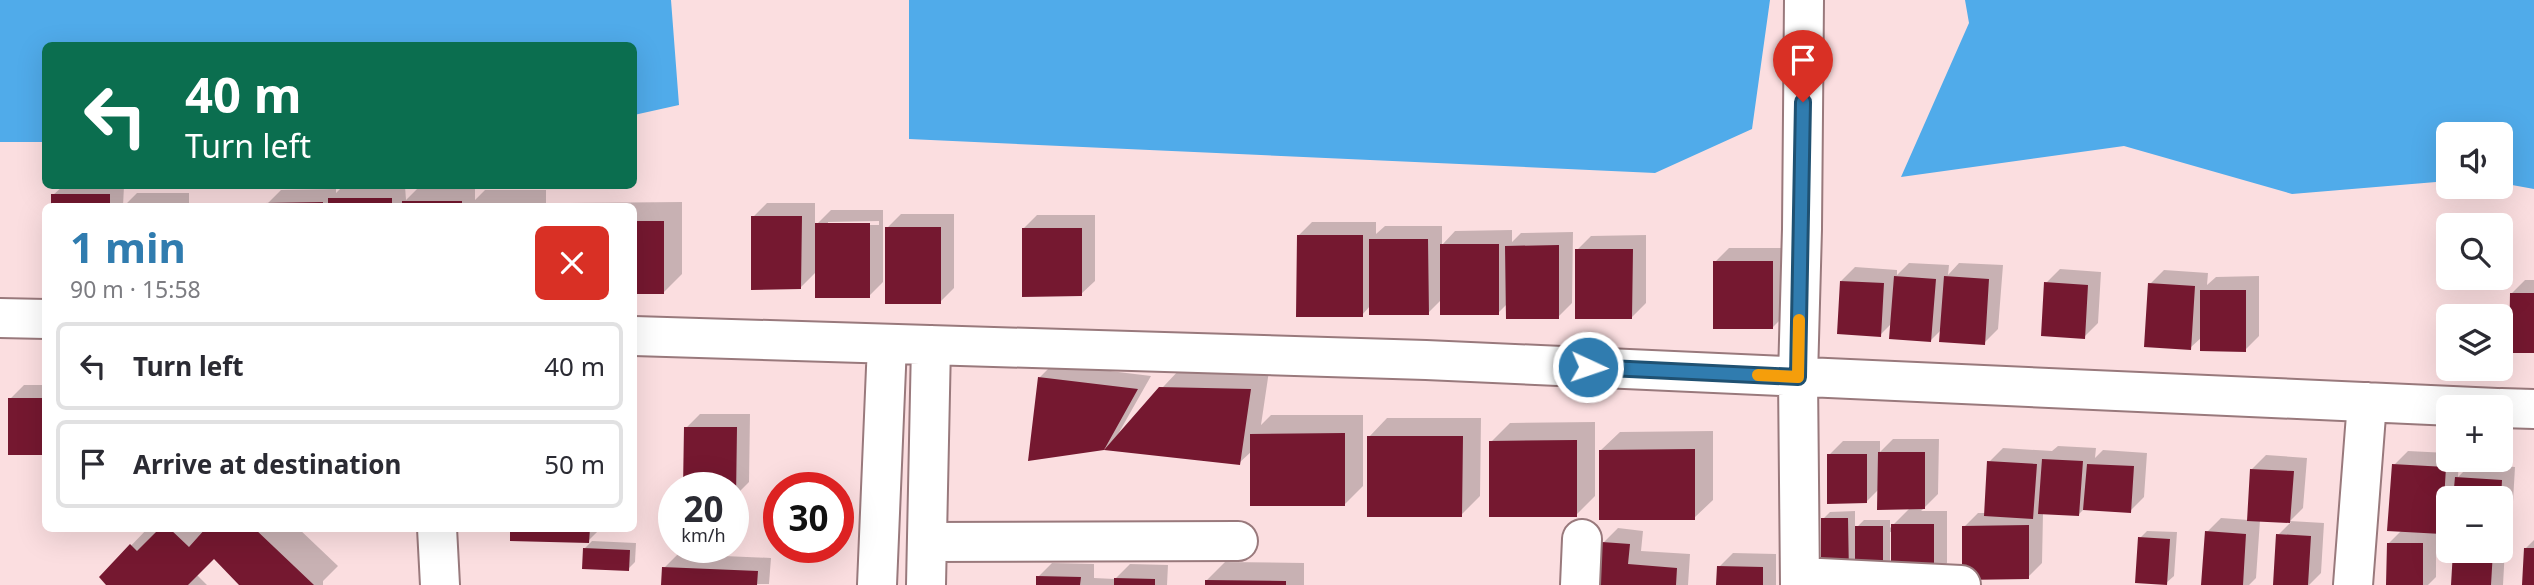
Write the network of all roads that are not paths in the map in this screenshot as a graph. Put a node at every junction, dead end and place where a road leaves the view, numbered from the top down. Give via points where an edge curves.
1 (1804, 0) edge
2 (0, 318) edge
3 (42, 319) edge
4 (637, 336) edge
5 (887, 344) junction
6 (930, 345) junction
7 (1798, 377) junction
8 (2367, 402) junction
9 (2436, 405) edge
10 (2513, 408) edge
11 (2534, 409) edge
12 (438, 532) edge
13 (1582, 539) dead end
14 (1238, 541) dead end
15 (927, 542) junction
16 (1800, 581) edge
17 (440, 585) edge
18 (877, 585) edge
19 (926, 585) edge
20 (1580, 585) edge
21 (1961, 585) edge
22 (2353, 585) edge

1 - 7 street
2 - 3 street
4 - 5 street
5 - 6 street
5 - 18 street
6 - 7 street
6 - 15 street
7 - 8 street
7 - 16 street
8 - 9 street
8 - 22 street
10 - 11 street
12 - 17 street
13 - 20 street
14 - 15 street
15 - 19 street
16 - 21 street

